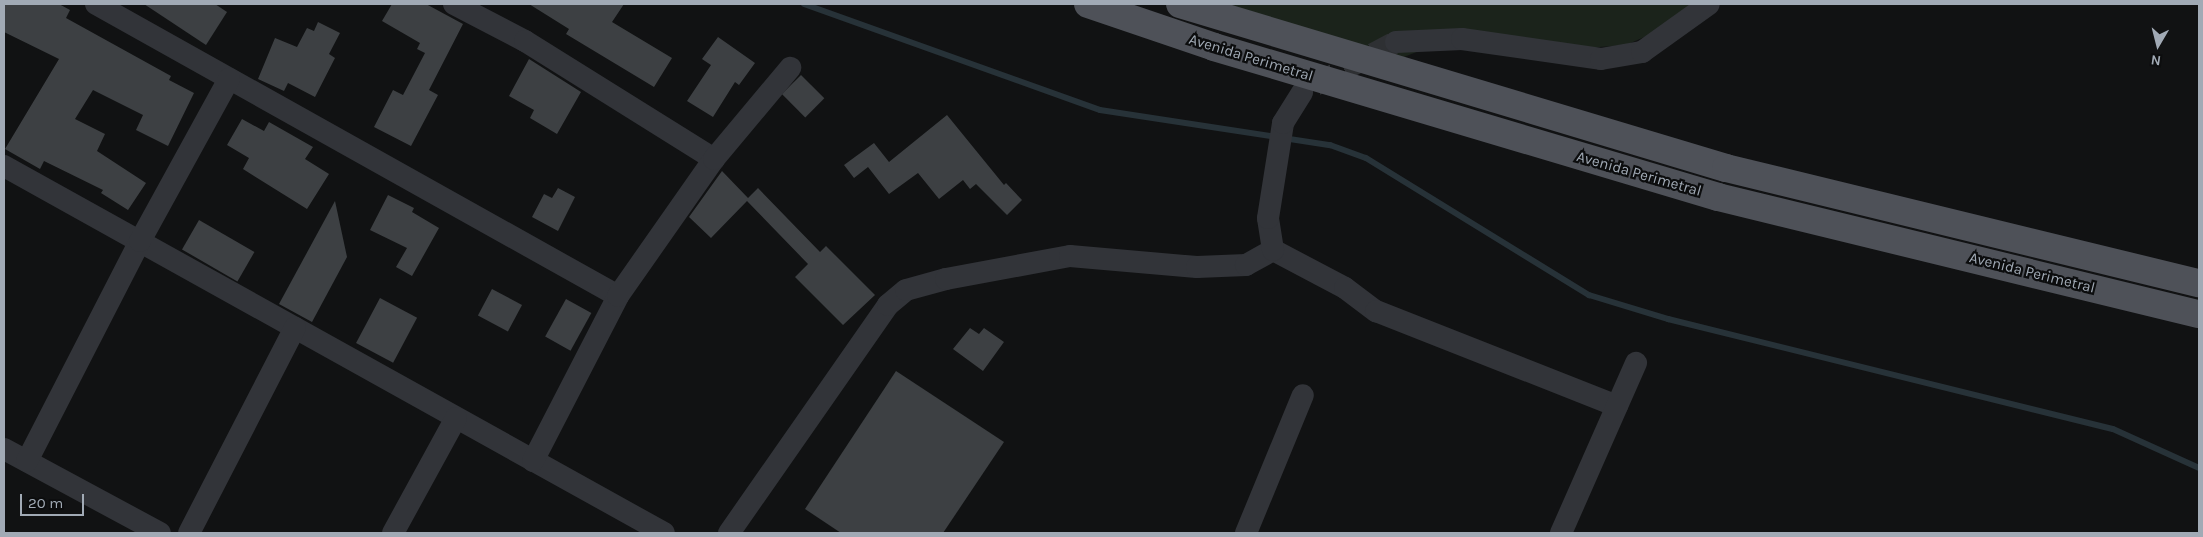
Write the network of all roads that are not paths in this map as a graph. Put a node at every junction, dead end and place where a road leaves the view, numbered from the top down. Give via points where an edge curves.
1 (96, 4) edge
2 (454, 4) edge
3 (1088, 4) edge
4 (1180, 4) edge
5 (1708, 4) edge
6 (1396, 42) tunnel mouth
7 (790, 68) dead end
8 (229, 79) junction
9 (1302, 92) tunnel mouth
10 (714, 159) junction
11 (4, 166) edge
12 (140, 242) junction
13 (1273, 250) junction
14 (2199, 283) edge
15 (618, 296) junction
16 (2199, 314) edge
17 (295, 328) junction
18 (1636, 363) dead end
19 (1303, 395) dead end
20 (1617, 406) junction
21 (456, 418) junction
22 (4, 449) edge
23 (27, 461) junction
24 (533, 461) junction
25 (737, 530) edge
26 (160, 533) edge
27 (189, 533) edge
28 (393, 533) edge
29 (664, 533) edge
30 (1246, 533) edge
31 (1561, 533) edge

1 - 8 street
2 - 10 street via 525,41
3 - 16 main road, Avenida Perimetral via 1224,50 1718,197
4 - 14 main road, Avenida Perimetral via 1726,168
5 - 6 street via 1642,52 1600,59 1462,38
7 - 10 street
8 - 12 street
8 - 15 street
9 - 13 street via 1283,123 1268,218
10 - 15 street
11 - 12 street
12 - 17 street
12 - 23 street
13 - 20 street via 1345,288 1376,310
13 - 25 street via 1246,265 1197,267 1070,256 906,290 888,305
15 - 24 street
17 - 21 street
17 - 27 street
18 - 20 street
19 - 30 street
20 - 31 street
21 - 24 street
21 - 28 street
22 - 23 street
23 - 26 street
24 - 29 street

